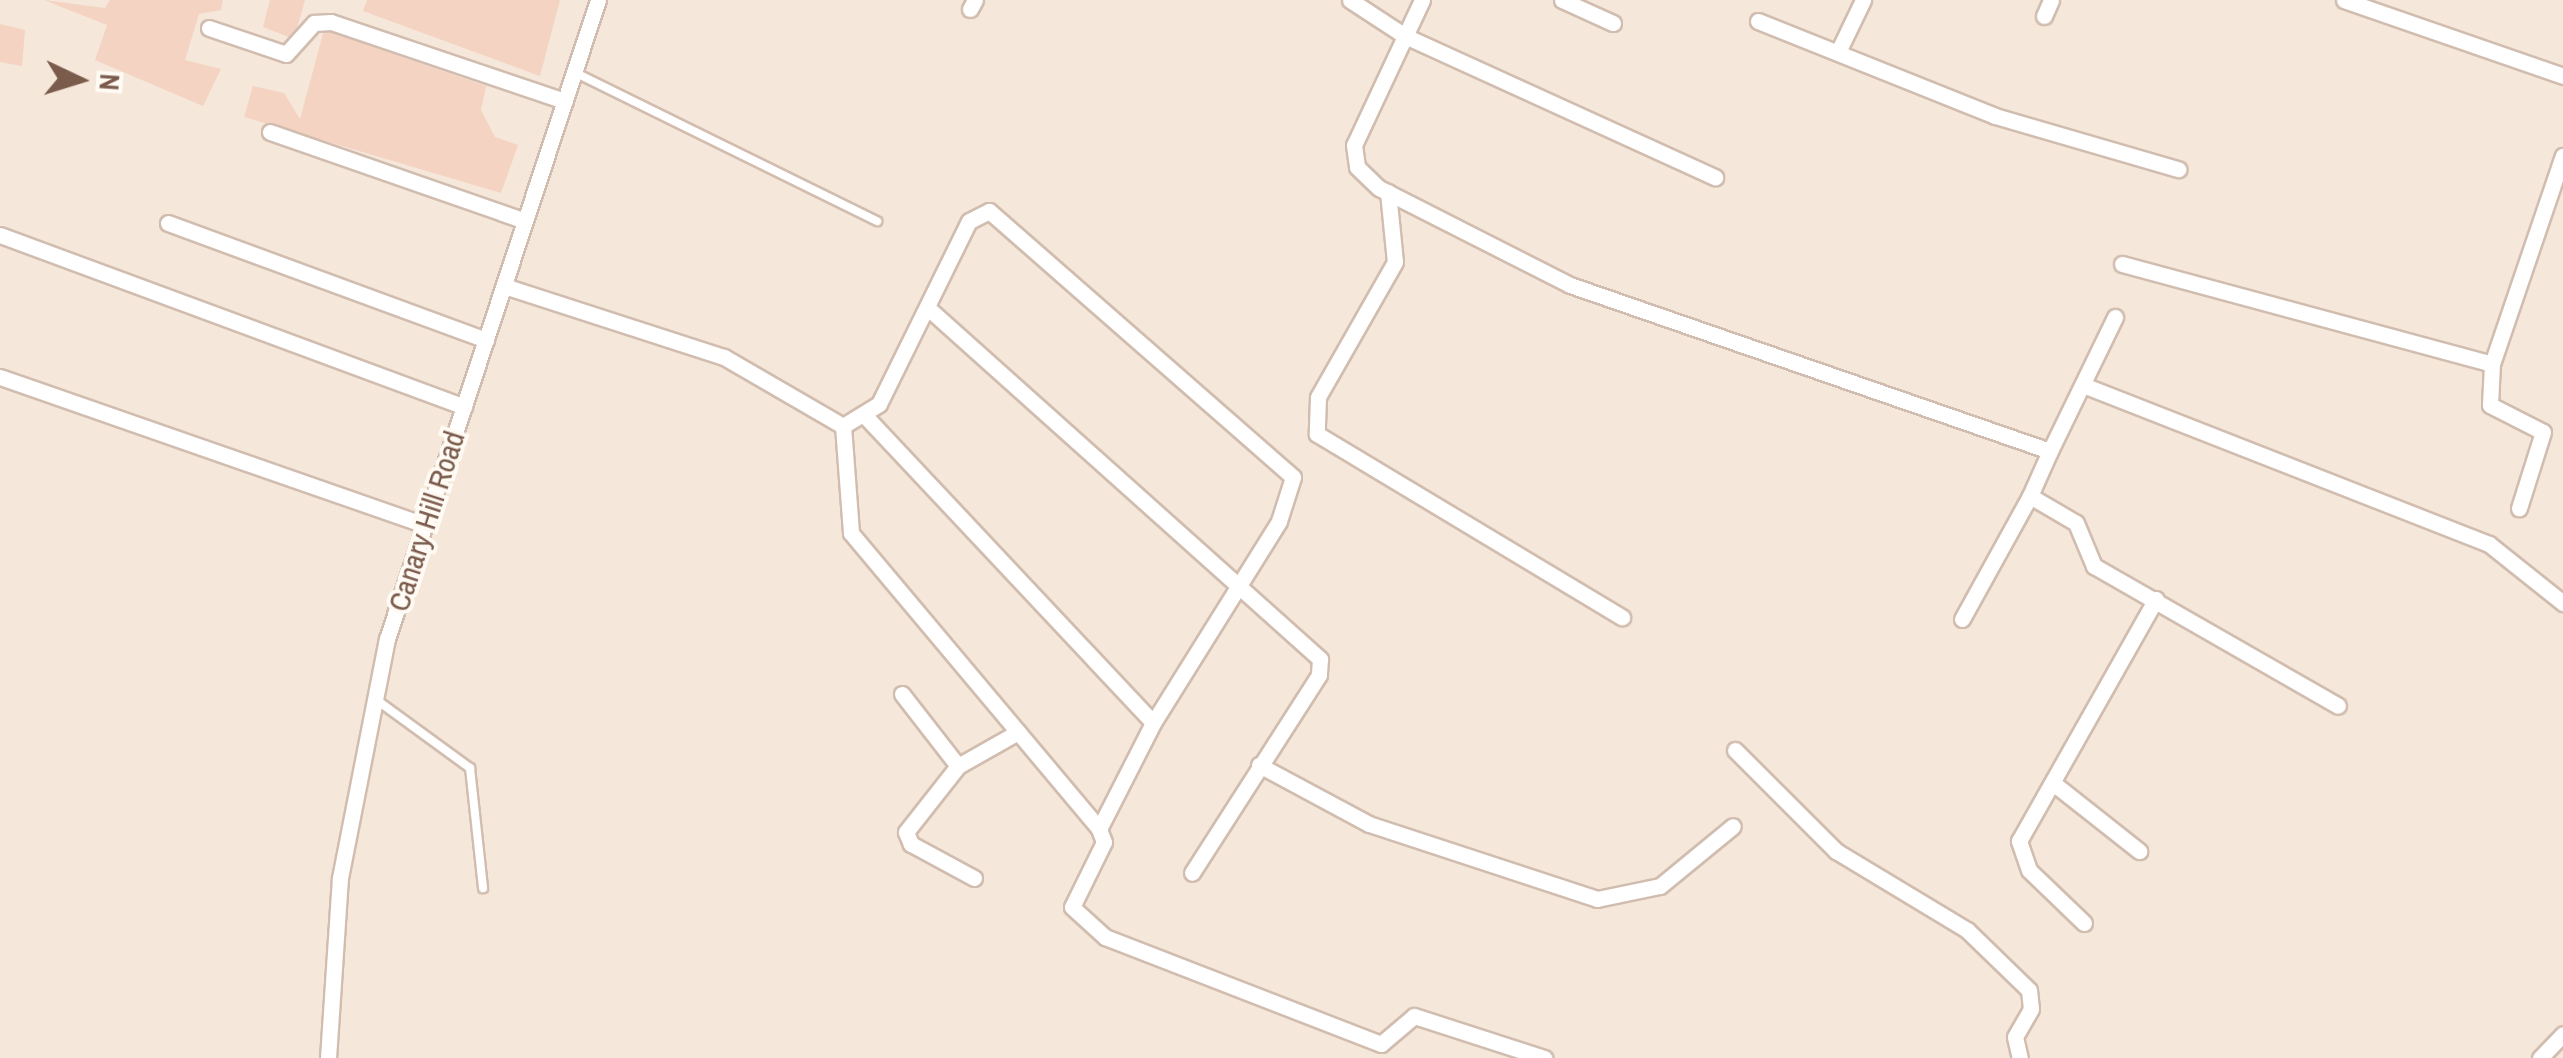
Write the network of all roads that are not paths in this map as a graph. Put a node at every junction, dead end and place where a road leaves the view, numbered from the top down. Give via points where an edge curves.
1 (598, 0) edge
2 (1350, 0) edge
3 (1422, 0) edge
4 (1562, 0) edge
5 (1863, 0) edge
6 (2051, 0) edge
7 (2344, 0) edge
8 (2044, 16) dead end
9 (1758, 21) dead end
10 (1613, 23) dead end
11 (209, 28) dead end
12 (1405, 36) junction
13 (1838, 52) junction
14 (574, 72) junction
15 (2563, 76) edge
16 (565, 100) junction
17 (270, 132) dead end
18 (2563, 156) edge
19 (2178, 169) dead end
20 (1715, 177) dead end
21 (1388, 192) junction
22 (525, 221) junction
23 (878, 221) dead end
24 (168, 223) dead end
25 (0, 236) edge
26 (2122, 264) dead end
27 (504, 286) junction
28 (929, 309) junction
29 (2115, 318) dead end
30 (486, 340) junction
31 (2492, 364) junction
32 (0, 377) edge
33 (2083, 384) junction
34 (464, 407) junction
35 (867, 418) junction
36 (844, 426) junction
37 (2050, 451) junction
38 (2030, 496) junction
39 (2519, 508) dead end
40 (425, 525) junction
41 (1234, 584) junction
42 (2156, 600) junction
43 (2563, 603) edge
44 (1622, 617) dead end
45 (1962, 619) dead end
46 (902, 694) dead end
47 (373, 696) junction
48 (2338, 706) dead end
49 (1153, 723) junction
50 (1018, 732) junction
51 (1736, 750) dead end
52 (1258, 765) junction
53 (958, 766) junction
54 (2053, 783) junction
55 (1733, 826) dead end
56 (1099, 829) junction
57 (2139, 851) dead end
58 (1192, 873) dead end
59 (974, 878) dead end
60 (483, 888) dead end
61 (2084, 922) dead end
62 (2563, 1034) edge
63 (1386, 1051) edge
64 (328, 1058) edge
65 (1544, 1058) edge
66 (2020, 1058) edge
67 (2540, 1058) edge

1 - 14 street, Canary Hill Road
2 - 12 street
3 - 12 street
4 - 10 street
5 - 13 street
6 - 8 street
7 - 15 street
9 - 13 street
11 - 16 street via 286,54 314,24 331,22
12 - 20 street
12 - 21 street via 1354,146 1357,167
13 - 19 street via 1995,116
14 - 16 street, Canary Hill Road
14 - 23 lane
16 - 22 street, Canary Hill Road
17 - 22 street
18 - 31 street
21 - 37 street via 1570,285
21 - 44 street via 1395,262 1318,398 1317,434
22 - 27 street, Canary Hill Road
24 - 30 street
25 - 34 street
26 - 31 street
27 - 30 street, Canary Hill Road
27 - 36 street via 724,357
28 - 35 street
28 - 41 street
28 - 41 street via 969,221 996,214 1257,437 1294,488
29 - 33 street
30 - 34 street, Canary Hill Road
31 - 39 street via 2490,405 2543,432
32 - 40 street
33 - 37 street
33 - 43 street via 2488,544
34 - 40 street, Canary Hill Road
35 - 36 street
35 - 49 street
36 - 50 street via 850,533
37 - 38 street
38 - 42 street via 2076,522 2094,566
38 - 45 street
40 - 47 street, Canary Hill Road
41 - 49 street
41 - 52 street via 1321,664
42 - 48 street
42 - 54 street
46 - 53 street
47 - 60 lane via 470,768
47 - 64 street, Canary Hill Road via 340,878
49 - 56 street
50 - 53 street
50 - 56 street
51 - 66 street via 1836,851 1967,930 2029,990 2031,1009 2015,1037
52 - 55 street via 1369,824 1597,900 1660,886
52 - 58 street
53 - 59 street via 906,837
54 - 57 street
54 - 61 street via 2023,829 2020,857
56 - 63 street via 1104,842 1072,903 1090,927
62 - 67 street
63 - 65 street via 1414,1016

